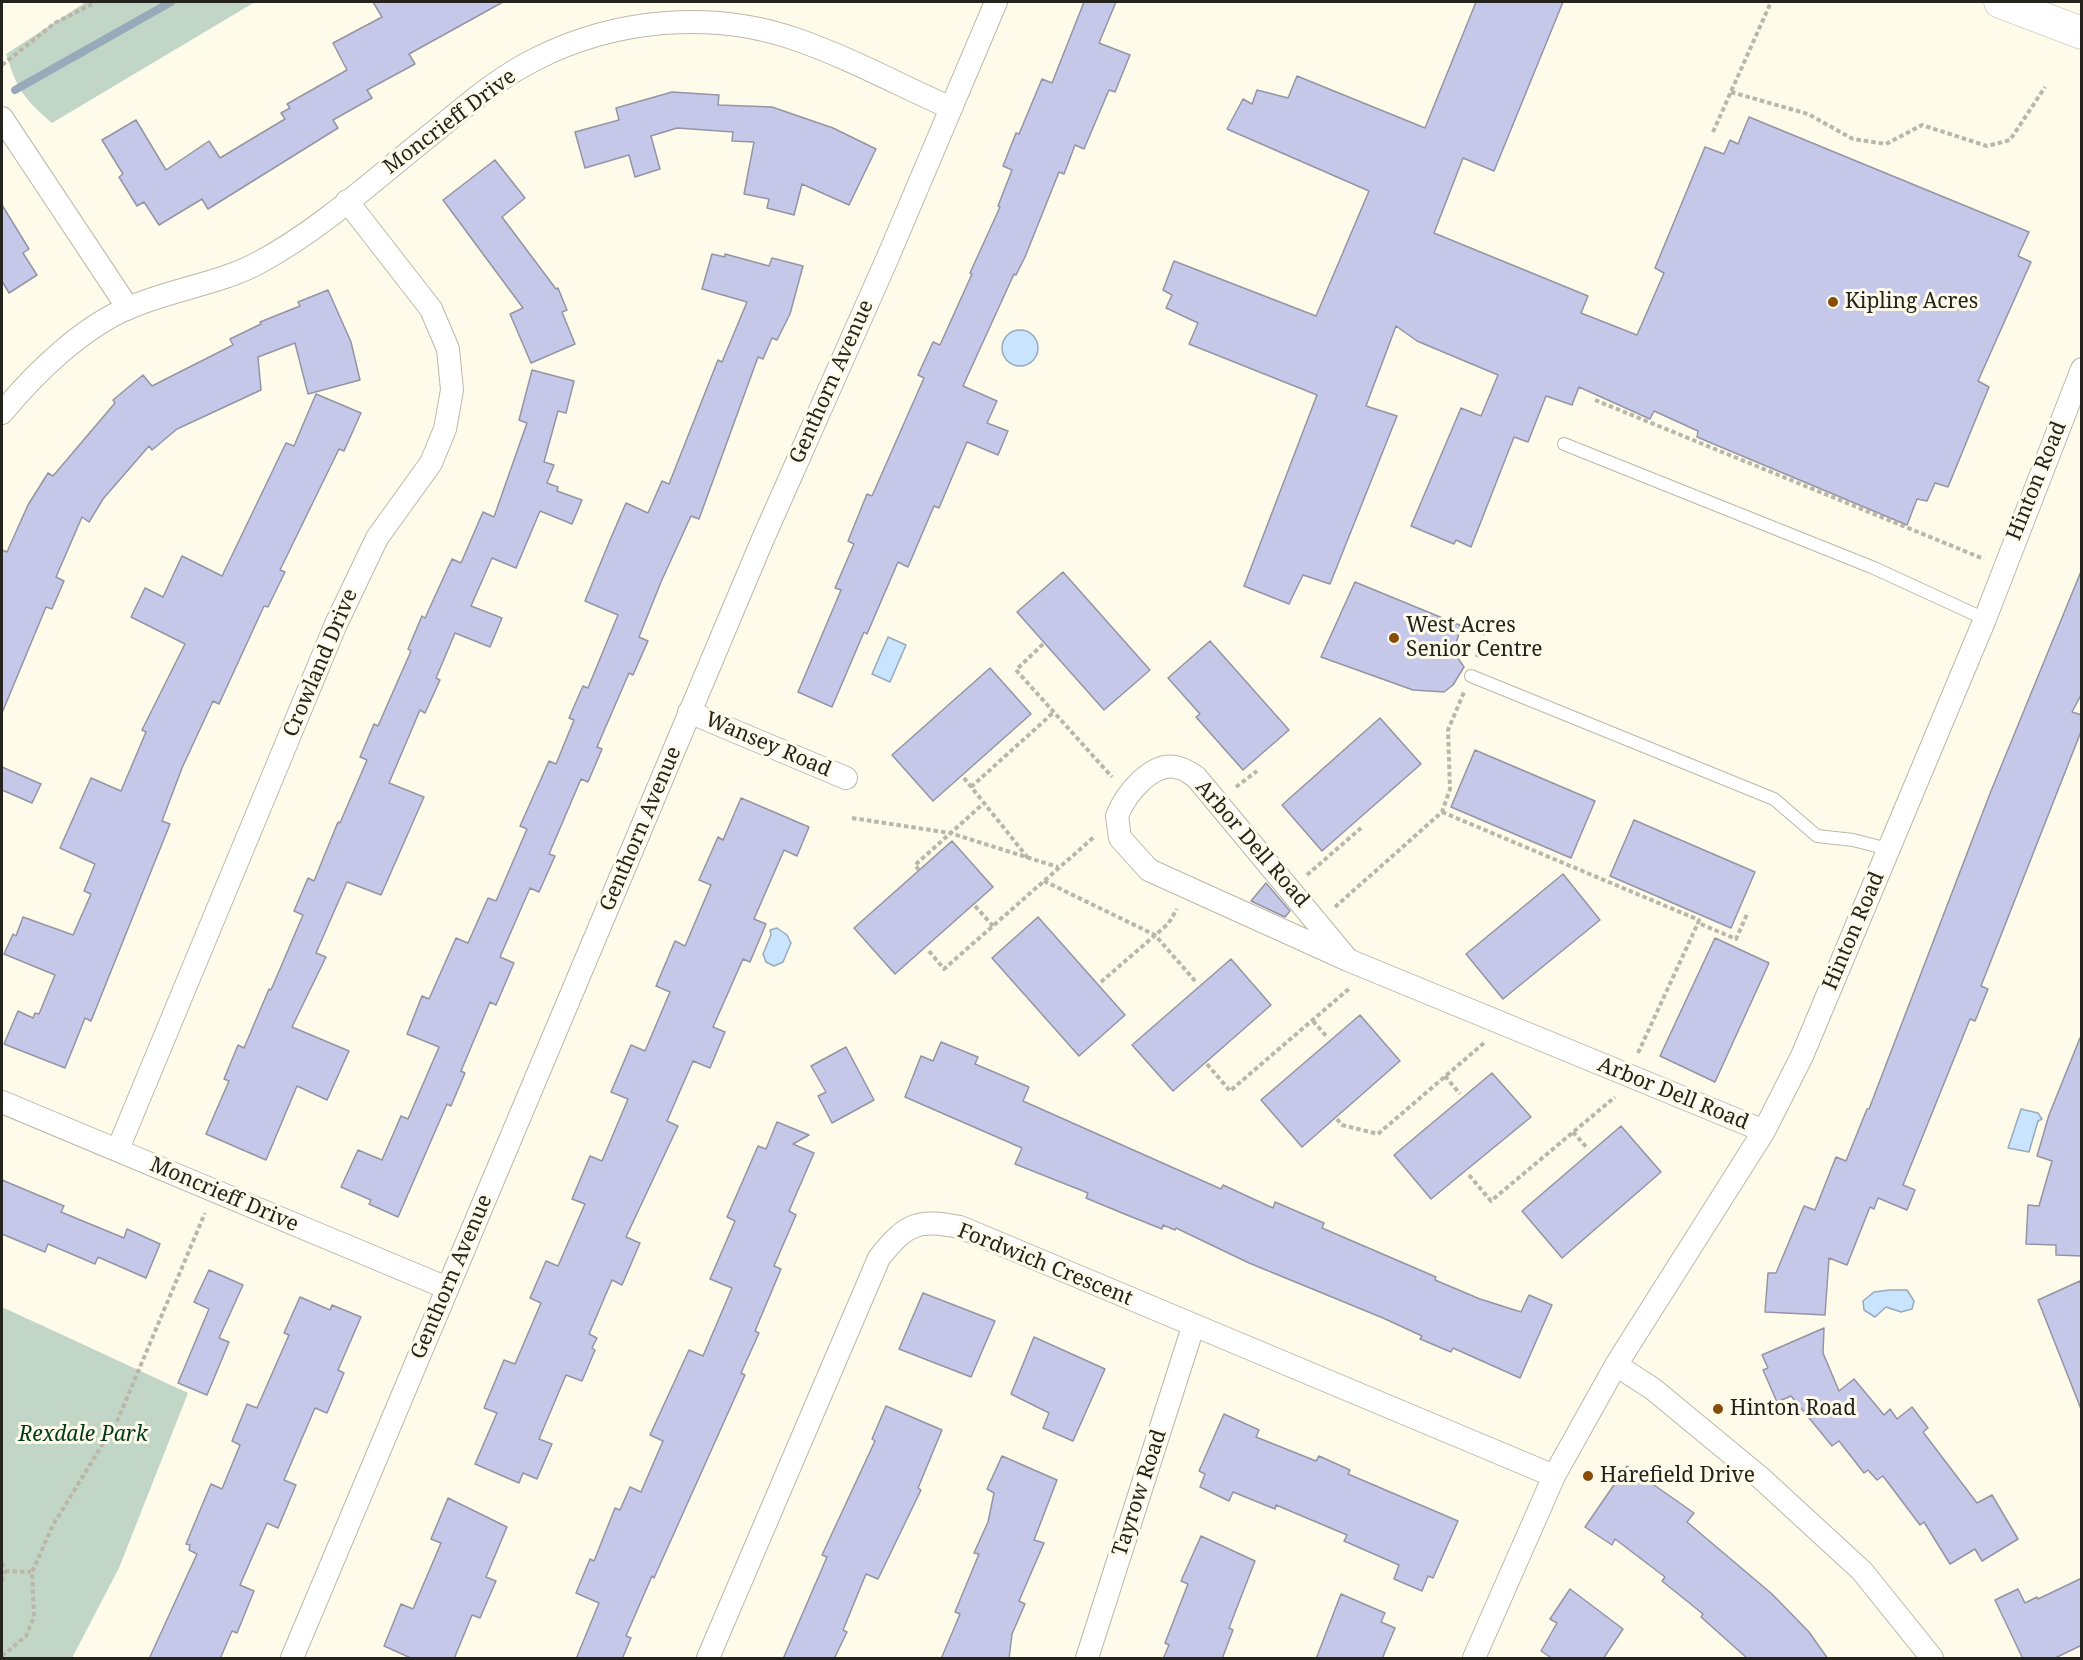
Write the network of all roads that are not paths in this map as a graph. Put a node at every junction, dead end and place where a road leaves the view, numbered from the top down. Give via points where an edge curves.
1 (996, 2) edge
2 (2000, 2) edge
3 (2082, 33) edge
4 (950, 107) junction
5 (2, 119) edge
6 (347, 201) junction
7 (128, 308) junction
8 (2082, 369) edge
9 (2, 413) edge
10 (1564, 444) dead end
11 (1985, 619) junction
12 (1471, 676) road end
13 (689, 712) junction
14 (846, 778) dead end
15 (1888, 849) junction
16 (1357, 964) junction
17 (2, 1102) edge
18 (1764, 1131) junction
19 (118, 1149) junction
20 (447, 1288) junction
21 (1193, 1327) junction
22 (1616, 1365) junction
23 (1554, 1476) junction
24 (292, 1659) edge
25 (708, 1659) edge
26 (1087, 1659) edge
27 (1474, 1659) edge
28 (1932, 1659) edge

1 - 4 street, Genthorn Avenue
2 - 3 main road
4 - 6 street, Moncrieff Drive via 795,39 745,27 647,24 594,36 535,59 477,97
4 - 13 street, Genthorn Avenue
5 - 7 street
6 - 7 street, Moncrieff Drive via 258,263
6 - 19 street, Crowland Drive via 431,309 448,349 452,390 446,429 430,463 377,538 336,624
7 - 9 street, Moncrieff Drive via 77,340 29,381
8 - 11 street, Hinton Road
10 - 11 lane via 1874,568
11 - 15 street, Hinton Road
12 - 15 lane via 1774,799 1817,836
13 - 14 street, Wansey Road
13 - 20 street, Genthorn Avenue
15 - 18 street, Hinton Road via 1802,1056
16 - 16 street, Arbor Dell Road via 1149,870 1120,838 1117,816 1137,785 1157,770 1178,767 1196,777
16 - 18 street, Arbor Dell Road
17 - 19 street, Moncrieff Drive
18 - 22 street, Hinton Road
19 - 20 street, Moncrieff Drive
20 - 24 street, Genthorn Avenue
21 - 23 street, Fordwich Crescent
21 - 25 street, Fordwich Crescent via 960,1227 934,1222 914,1225 893,1240 879,1258
21 - 26 street, Tayrow Road
22 - 23 street, Hinton Road
22 - 28 street via 1653,1389 1762,1479 1862,1571
23 - 27 street, Hinton Road

